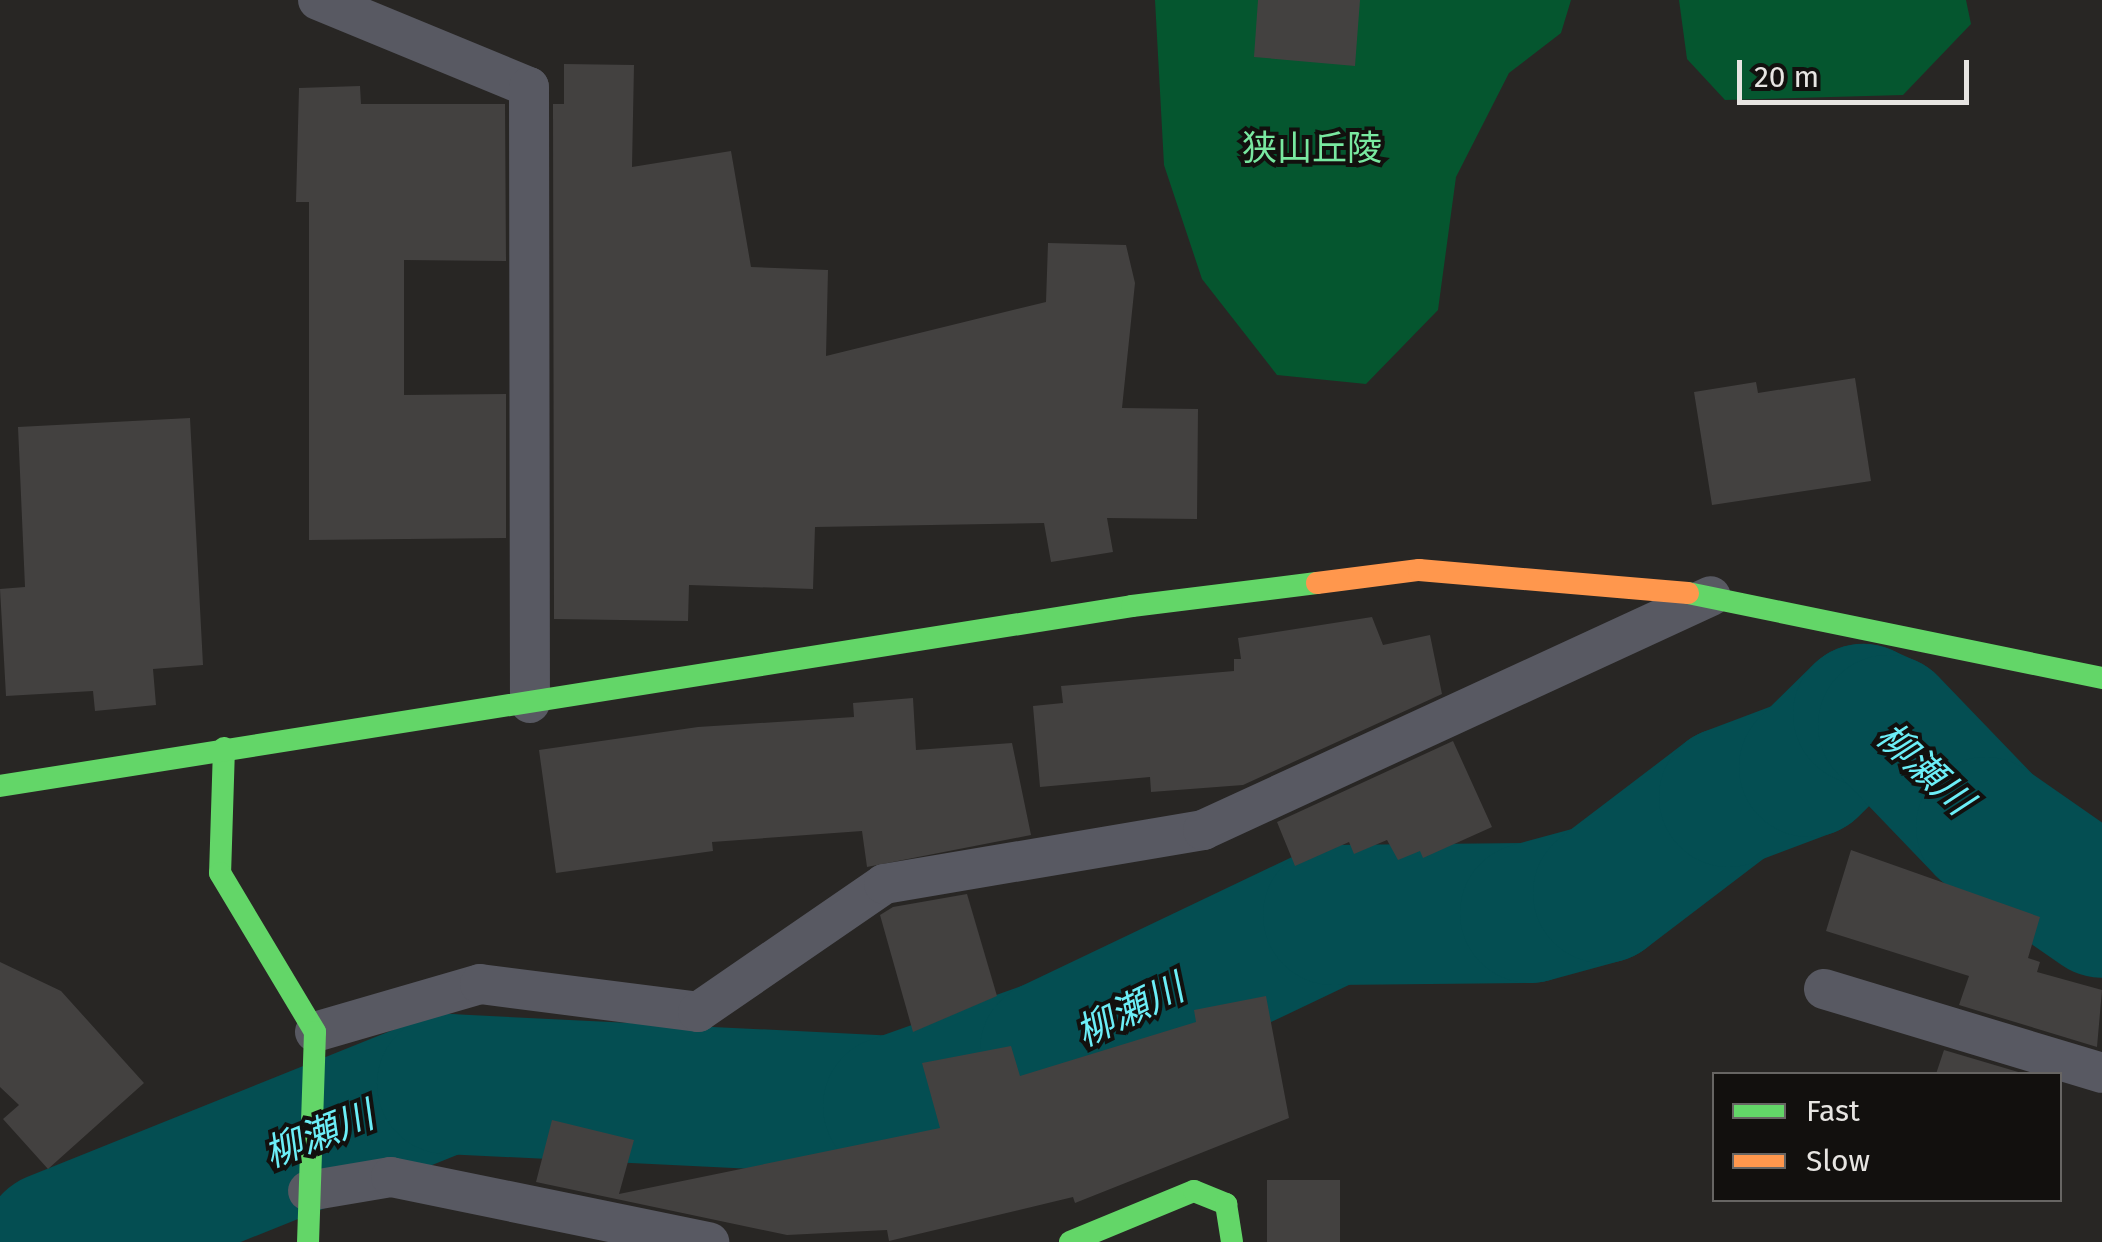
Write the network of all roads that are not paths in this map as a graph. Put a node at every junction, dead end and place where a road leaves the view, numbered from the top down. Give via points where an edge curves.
1 (318, 0) edge
2 (1712, 595) junction
3 (2102, 678) edge
4 (530, 704) junction
5 (224, 748) junction
6 (0, 786) edge
7 (1824, 989) dead end
8 (313, 1045) junction
9 (2102, 1073) edge
10 (310, 1177) junction
11 (308, 1242) edge
12 (710, 1242) edge
13 (1070, 1242) edge
14 (1232, 1242) edge

1 - 4 lane via 529,87
2 - 3 street
2 - 4 street via 1419,570 1132,606
2 - 8 lane via 1203,830 884,884 698,1012 480,984
4 - 5 street
5 - 6 street
5 - 8 street via 220,873
7 - 9 lane
8 - 10 street
10 - 11 street
10 - 12 lane via 392,1177
13 - 14 street via 1194,1191 1226,1204

